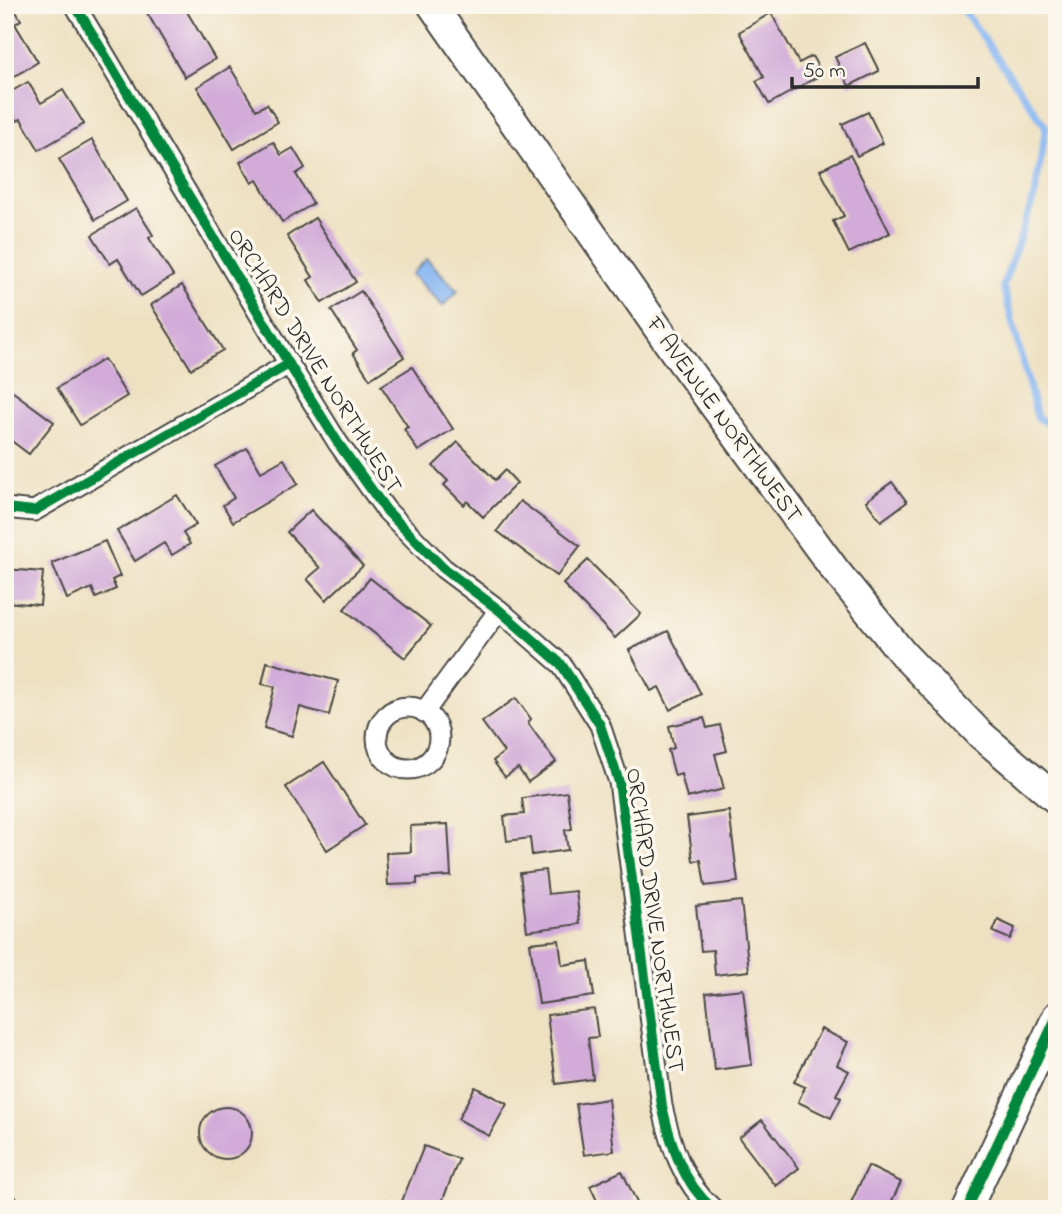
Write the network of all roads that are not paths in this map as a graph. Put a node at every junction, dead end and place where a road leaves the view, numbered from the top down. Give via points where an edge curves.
1 (75, 5) edge
2 (432, 5) edge
3 (289, 364) junction
4 (5, 508) edge
5 (499, 610) junction
6 (424, 712) dead end
7 (1057, 800) edge
8 (1057, 1016) edge
9 (713, 1209) edge
10 (967, 1209) edge

1 - 3 street, ORCHARD DRIVE NORTHWEST
2 - 7 main road, F AVENUE NORTHWEST via 676,354 835,570 903,654 980,734
3 - 4 street via 34,510
3 - 5 street, ORCHARD DRIVE NORTHWEST via 386,510 443,568
5 - 6 street
5 - 9 street, ORCHARD DRIVE NORTHWEST via 561,664 600,725 619,782 662,1106 673,1153
8 - 10 main road

